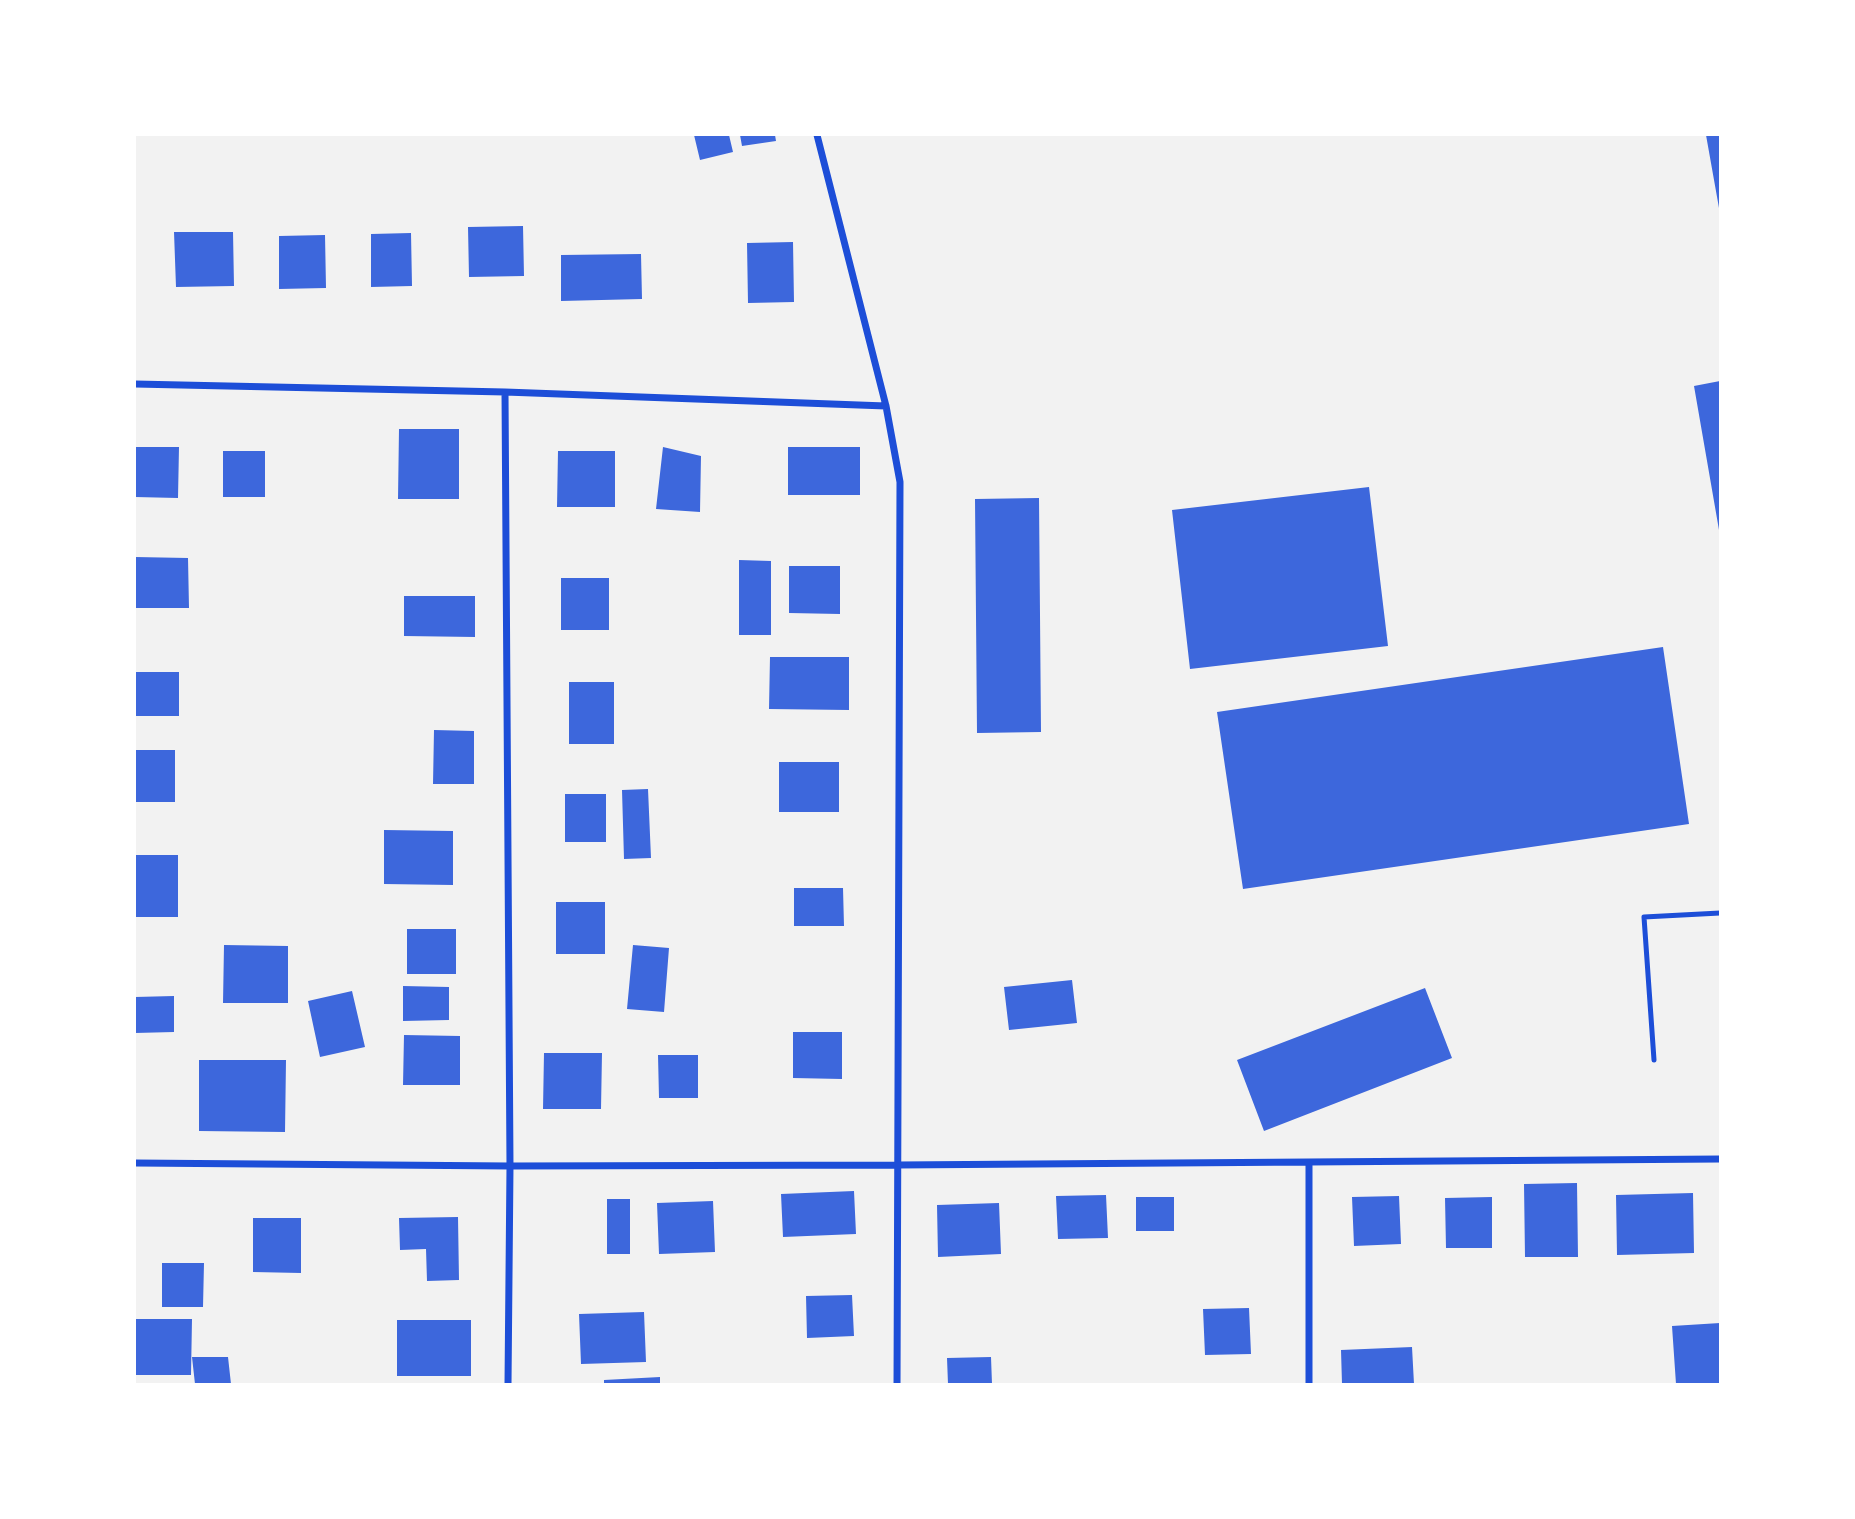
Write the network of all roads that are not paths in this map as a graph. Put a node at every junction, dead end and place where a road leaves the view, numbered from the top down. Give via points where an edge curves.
1 (817, 135) edge
2 (135, 384) edge
3 (505, 392) junction
4 (886, 406) junction
5 (1720, 913) edge
6 (1654, 1060) dead end
7 (1720, 1158) edge
8 (1309, 1162) junction
9 (135, 1163) edge
10 (898, 1165) junction
11 (510, 1166) junction
12 (508, 1384) edge
13 (897, 1384) edge
14 (1309, 1384) edge

1 - 4 street
2 - 3 street
3 - 4 street
3 - 11 street
4 - 10 street via 900,482
5 - 6 lane via 1644,917
7 - 8 street
8 - 10 street
8 - 14 street
9 - 11 street
10 - 11 street
10 - 13 street
11 - 12 street

